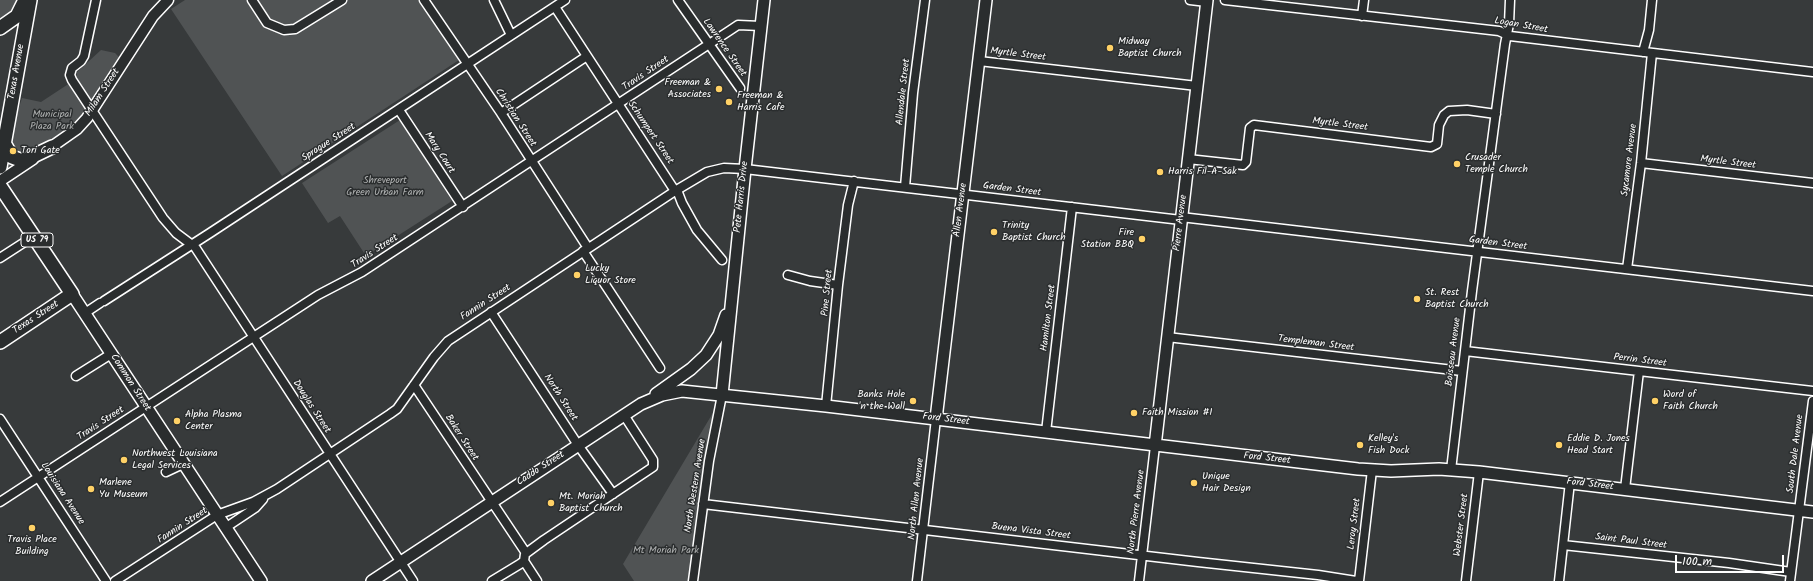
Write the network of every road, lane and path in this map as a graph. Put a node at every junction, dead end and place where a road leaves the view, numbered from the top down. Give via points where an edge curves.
1 (25, 0) edge
2 (30, 0) edge
3 (96, 0) edge
4 (168, 0) edge
5 (252, 0) edge
6 (342, 0) edge
7 (424, 0) edge
8 (494, 0) edge
9 (565, 0) edge
10 (678, 0) edge
11 (764, 0) edge
12 (924, 0) edge
13 (986, 0) edge
14 (1190, 0) edge
15 (1225, 0) edge
16 (1364, 0) edge
17 (1510, 0) edge
18 (1652, 0) edge
19 (1207, 1) edge
20 (555, 7) junction
21 (1362, 16) junction
22 (761, 26) junction
23 (0, 29) edge
24 (1507, 34) junction
25 (512, 35) junction
26 (22, 42) junction
27 (709, 44) junction
28 (1643, 52) junction
29 (1652, 53) junction
30 (587, 56) junction
31 (979, 61) junction
32 (467, 65) junction
33 (1813, 72) edge
34 (1197, 86) junction
35 (740, 88) dead end
36 (619, 104) junction
37 (93, 110) junction
38 (399, 110) junction
39 (501, 113) junction
40 (1496, 114) junction
41 (4, 143) junction
42 (52, 146) junction
43 (1188, 159) junction
44 (531, 162) junction
45 (1641, 162) junction
46 (0, 167) edge
47 (745, 169) junction
48 (0, 181) edge
49 (854, 181) junction
50 (1813, 183) edge
51 (0, 186) edge
52 (905, 187) junction
53 (676, 190) junction
54 (963, 194) junction
55 (463, 207) junction
56 (1072, 207) junction
57 (1181, 218) junction
58 (34, 236) junction
59 (192, 244) junction
60 (586, 250) junction
61 (1478, 251) junction
62 (0, 258) edge
63 (722, 260) dead end
64 (1627, 269) junction
65 (788, 275) dead end
66 (838, 285) junction
67 (1813, 291) edge
68 (72, 294) junction
69 (732, 301) junction
70 (491, 312) junction
71 (85, 313) junction
72 (1167, 337) junction
73 (253, 338) junction
74 (0, 342) edge
75 (1465, 351) junction
76 (111, 354) junction
77 (660, 368) dead end
78 (1462, 371) junction
79 (1639, 371) junction
80 (76, 376) dead end
81 (414, 385) junction
82 (1813, 391) edge
83 (722, 395) junction
84 (1813, 401) edge
85 (641, 404) junction
86 (146, 406) junction
87 (826, 406) junction
88 (624, 415) junction
89 (0, 419) edge
90 (936, 419) junction
91 (1046, 432) junction
92 (578, 445) junction
93 (1155, 446) junction
94 (330, 454) junction
95 (184, 464) junction
96 (1372, 470) junction
97 (1451, 470) junction
98 (166, 472) dead end
99 (1479, 472) junction
100 (38, 477) junction
101 (1570, 482) junction
102 (1625, 489) junction
103 (613, 494) junction
104 (266, 496) junction
105 (0, 502) edge
106 (491, 502) junction
107 (703, 504) junction
108 (1798, 510) junction
109 (1813, 512) edge
110 (217, 516) junction
111 (225, 528) junction
112 (923, 530) junction
113 (1563, 545) junction
114 (1142, 555) junction
115 (525, 557) junction
116 (400, 562) junction
117 (1791, 572) junction
118 (106, 581) edge
119 (115, 581) edge
120 (261, 581) edge
121 (372, 581) edge
122 (413, 581) edge
123 (492, 581) edge
124 (537, 581) edge
125 (693, 581) edge
126 (917, 581) edge
127 (1139, 581) edge
128 (1356, 581) edge
129 (1359, 581) edge
130 (1466, 581) edge
131 (1559, 581) edge
132 (1790, 581) edge

1 - 23 main road via 17,16
2 - 26 main road, Texas Avenue
3 - 37 street, Douglas Street via 84,56 70,73 81,95
4 - 37 street, Milam Street via 153,16
5 - 6 street via 267,22 284,30 295,28
7 - 32 street, Christian Street
8 - 25 street
9 - 20 street, Sprague Street
10 - 27 street, Lawrence Street
11 - 22 main road, Pete Harris Drive
12 - 52 street, Allendale Street
13 - 31 main road, Allen Avenue
14 - 19 street
15 - 21 street, Logan Street
16 - 21 street
17 - 24 street, Boisseau Avenue
18 - 28 street via 1649,30
19 - 34 main road, Pierre Avenue
20 - 25 street, Sprague Street
20 - 30 street, Schumpert Street
21 - 24 street, Logan Street
22 - 27 street, Travis Street via 738,25
22 - 47 main road, Pete Harris Drive
23 - 26 main road via 16,33
24 - 28 street, Logan Street
24 - 40 street, Boisseau Avenue
25 - 32 street, Sprague Street
26 - 41 main road, Texas Avenue
27 - 35 street, Lawrence Street
27 - 36 street, Travis Street
28 - 29 street, Logan Street
29 - 33 street, Logan Street
29 - 45 street, Sycamore Avenue
30 - 36 street, Schumpert Street
30 - 39 street
31 - 34 street, Myrtle Street
31 - 54 main road, Allen Avenue
32 - 38 street, Sprague Street
32 - 39 street, Christian Street
34 - 43 main road, Pierre Avenue
36 - 44 street, Travis Street
36 - 53 street, Schumpert Street
37 - 42 street, Milam Street via 77,129
37 - 59 street, Douglas Street via 163,218 176,233
38 - 55 street, Mary Court
38 - 59 street, Sprague Street
39 - 44 street, Christian Street
40 - 43 street, Myrtle Street via 1467,110 1449,111 1439,125 1436,144 1431,147 1254,125 1250,128 1246,162 1243,165
40 - 61 street, Boisseau Avenue
41 - 42 main road via 12,157 20,160 25,160
41 - 46 main road, Texas Avenue
42 - 48 street, Milam Street
43 - 57 main road, Pierre Avenue
44 - 55 street, Travis Street
44 - 60 street, Christian Street
45 - 50 street, Myrtle Street
45 - 64 street, Sycamore Avenue
47 - 49 street, Garden Street
47 - 53 street, Fannin Street via 707,172
47 - 69 main road, Pete Harris Drive
49 - 52 street, Garden Street
49 - 66 street, Pine Street via 848,205
51 - 58 main road, Common Street / US 79
52 - 54 street, Garden Street
53 - 60 street, Fannin Street
53 - 63 street, Schumpert Street via 697,230
54 - 56 street, Garden Street
54 - 90 main road, Allen Avenue
55 - 73 street, Travis Street via 362,272 318,295
56 - 57 street, Garden Street
56 - 91 street, Hamilton Street
57 - 61 street, Garden Street
57 - 72 main road, Pierre Avenue
58 - 62 street
58 - 68 main road, Common Street / US 79
59 - 71 street, Sprague Street
59 - 73 street, Douglas Street
60 - 70 street, Fannin Street
60 - 77 street, Christian Street
61 - 64 street, Garden Street
61 - 75 street, Boisseau Avenue
64 - 67 street, Garden Street
65 - 66 street
66 - 87 street, Pine Street
68 - 71 main road, Common Street
68 - 74 main road, Texas Street
69 - 83 main road, Pete Harris Drive
69 - 85 main road via 719,335 706,355 691,369
70 - 81 street, Fannin Street via 448,341
70 - 92 street, North Street
71 - 76 main road, Common Street
72 - 78 street, Templeman Street
72 - 93 main road, Pierre Avenue
73 - 86 street, Travis Street
73 - 94 street, Douglas Street
75 - 78 street, Boisseau Avenue
75 - 79 street, Perrin Street
76 - 80 street
76 - 86 main road, Common Street
78 - 97 street, Boisseau Avenue
79 - 82 street, Perrin Street
79 - 102 street
81 - 94 street, Fannin Street via 390,414
81 - 106 street, Baker Street
83 - 85 main road, Caddo Street via 675,392
83 - 87 main road, Ford Street
83 - 107 street, North Western Avenue
84 - 108 street, South Dale Avenue
85 - 88 main road, Caddo Street
86 - 95 main road, Common Street
86 - 100 street, Travis Street
87 - 90 main road, Ford Street
88 - 92 main road, Caddo Street
88 - 103 street via 654,464 651,469
89 - 100 street, Louisiana Avenue
90 - 91 main road, Ford Street
90 - 112 street, North Allen Avenue
91 - 93 main road, Ford Street
92 - 103 street, North Street
92 - 106 main road, Caddo Street
93 - 96 main road, Ford Street
93 - 114 street, North Pierre Avenue
94 - 104 street, Fannin Street
94 - 116 street, Douglas Street
95 - 98 street
95 - 110 main road, Common Street
96 - 97 main road, Ford Street
96 - 129 street, Leroy Street
97 - 99 main road, Ford Street
99 - 101 main road, Ford Street
99 - 130 street, Webster Street
100 - 105 street, Travis Street
100 - 118 street, Louisiana Avenue
101 - 102 main road, Ford Street
101 - 113 street
102 - 108 main road, Ford Street
103 - 115 street
104 - 110 street, Fannin Street
104 - 111 street, Fannin Street via 255,508
106 - 115 street, Baker Street
106 - 116 main road, Caddo Street
107 - 112 street, Buena Vista Street
107 - 125 street, North Western Avenue
108 - 109 main road, Ford Street
108 - 117 street, South Dale Avenue
110 - 111 main road, Common Street
110 - 119 street, Fannin Street
111 - 120 main road, Common Street
112 - 114 street, Buena Vista Street
112 - 126 street, North Allen Avenue
113 - 117 street, Saint Paul Street
113 - 131 street
114 - 127 street, North Pierre Avenue
114 - 128 street, Buena Vista Street
115 - 123 street
115 - 124 street, Baker Street
116 - 121 main road, Caddo Street
116 - 122 street, Douglas Street
117 - 132 street, South Dale Avenue

